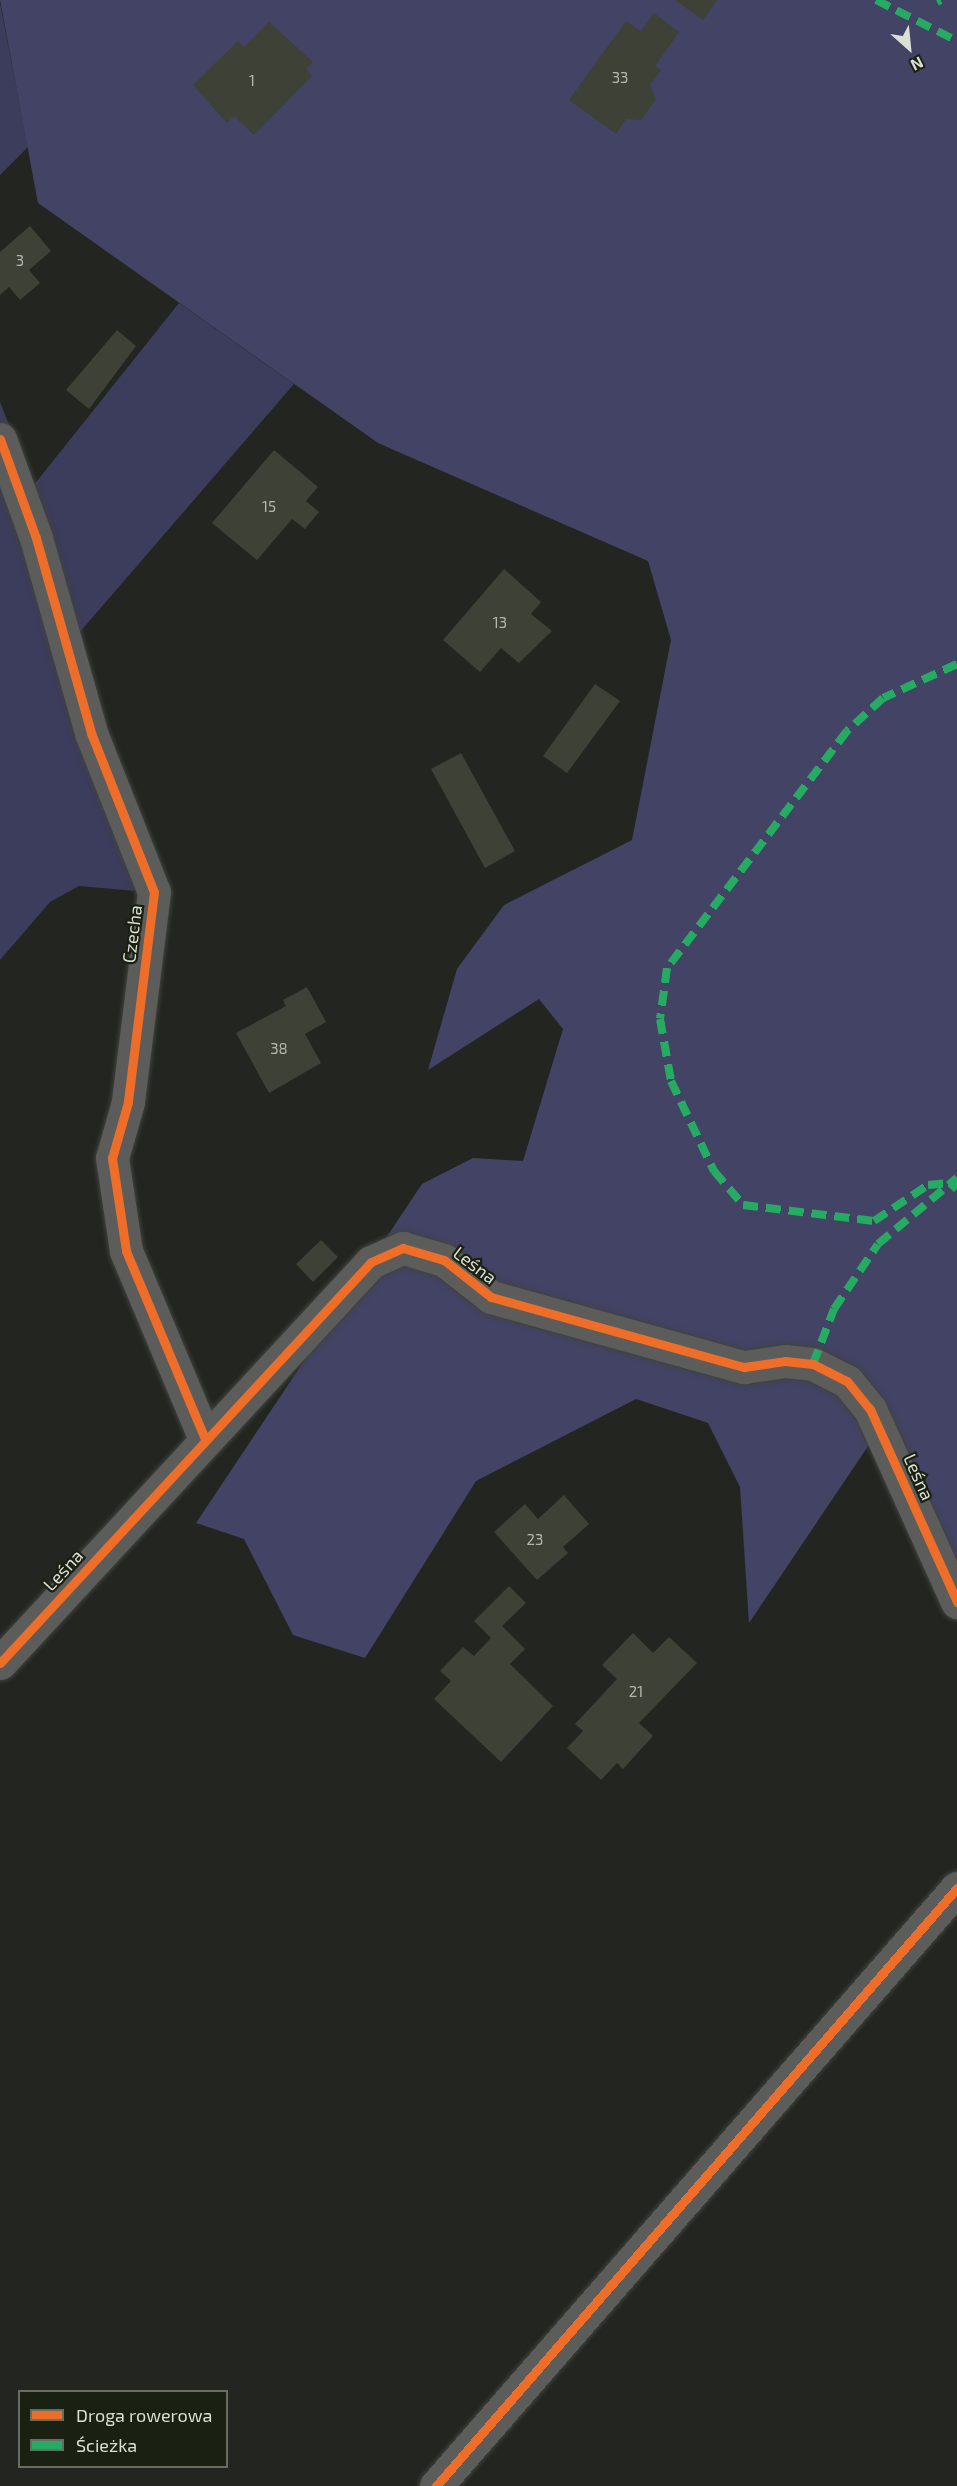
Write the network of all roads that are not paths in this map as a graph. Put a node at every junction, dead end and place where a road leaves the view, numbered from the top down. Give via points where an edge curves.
1 (0, 439) edge
2 (205, 1439) junction
3 (957, 1602) edge
4 (0, 1663) edge
5 (957, 1888) edge
6 (436, 2486) edge

1 - 2 street, Czecha via 36,538 91,733 154,892 128,1102 112,1158 126,1251
2 - 3 street, Leśna via 371,1262 403,1248 444,1260 491,1297 744,1367 784,1361 813,1364 847,1381 870,1409
2 - 4 street, Leśna
5 - 6 street

